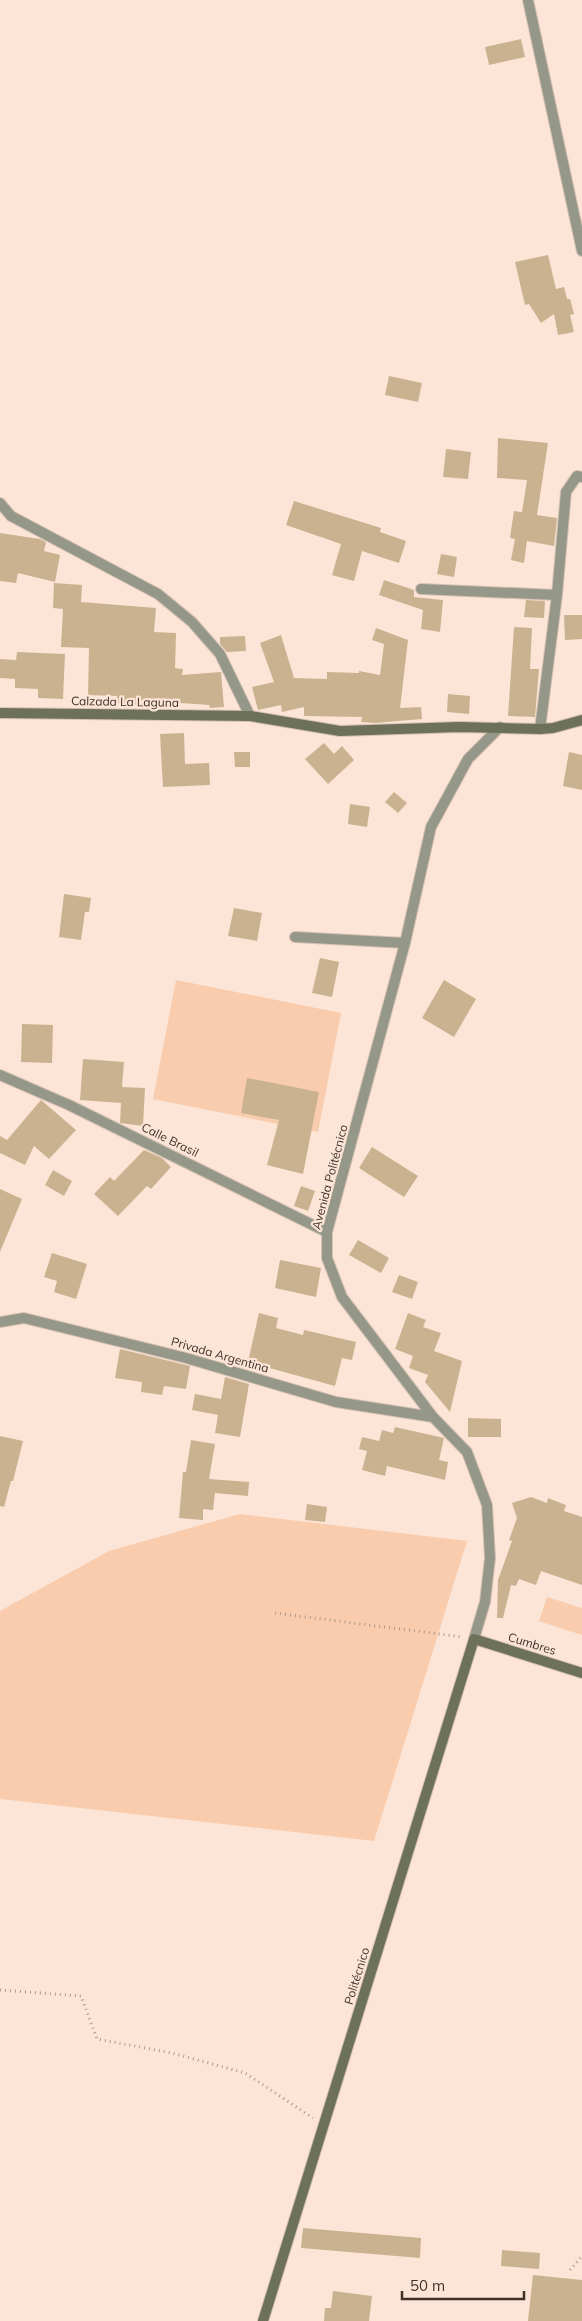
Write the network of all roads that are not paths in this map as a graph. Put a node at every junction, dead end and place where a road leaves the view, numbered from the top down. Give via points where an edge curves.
1 (528, 0) edge
2 (582, 251) edge
3 (582, 477) edge
4 (0, 503) edge
5 (421, 589) dead end
6 (557, 594) junction
7 (0, 713) edge
8 (250, 716) junction
9 (582, 720) edge
10 (500, 728) junction
11 (540, 729) junction
12 (295, 937) dead end
13 (405, 943) junction
14 (0, 1075) edge
15 (327, 1232) junction
16 (1, 1322) edge
17 (432, 1416) junction
18 (474, 1639) junction
19 (582, 1673) edge
20 (263, 2321) edge

1 - 2 street
3 - 6 street via 578,476 566,492
4 - 8 street via 11,516 158,594 192,622 220,654
5 - 6 street
6 - 11 street
7 - 8 street, Calzada La Laguna
8 - 10 street, Calzada La Laguna via 340,731
9 - 11 street, Calzada La Laguna
10 - 11 street, Calzada La Laguna
10 - 13 street, Avenida Politécnico via 468,759 431,827
12 - 13 street
13 - 15 street, Avenida Politécnico
14 - 15 street, Calle Brasil via 70,1104
15 - 17 street, Avenida Politécnico via 327,1258 342,1297
16 - 17 street, Privada Argentina via 24,1318 186,1358 336,1402
17 - 18 street, Avenida Politécnico via 467,1452 487,1505 490,1558 485,1602
18 - 19 street, Cumbres
18 - 20 street, Politécnico

